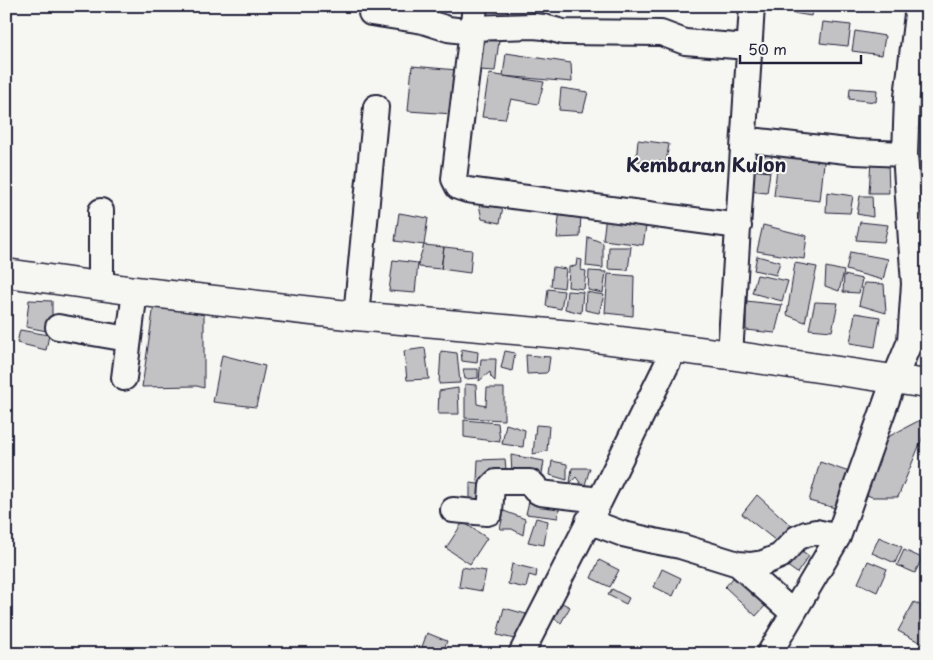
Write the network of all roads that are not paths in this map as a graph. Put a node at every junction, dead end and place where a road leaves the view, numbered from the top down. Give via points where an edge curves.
1 (752, 6) edge
2 (918, 6) edge
3 (370, 13) dead end
4 (473, 22) edge
5 (748, 47) junction
6 (376, 107) dead end
7 (759, 141) dead end
8 (905, 154) junction
9 (101, 212) dead end
10 (739, 226) junction
11 (6, 273) edge
12 (921, 285) edge
13 (101, 287) junction
14 (135, 291) junction
15 (356, 316) junction
16 (58, 327) dead end
17 (128, 339) junction
18 (675, 348) junction
19 (730, 355) junction
20 (124, 378) dead end
21 (894, 380) junction
22 (927, 384) edge
23 (600, 500) junction
24 (453, 510) dead end
25 (588, 521) junction
26 (838, 537) junction
27 (738, 564) junction
28 (792, 612) junction
29 (528, 651) edge
30 (769, 654) edge

1 - 5 street
2 - 8 street via 907,97
3 - 4 street via 423,21 448,29
4 - 5 street via 544,27 563,32 661,33 685,42
4 - 10 street via 454,179 458,187
5 - 10 street
6 - 15 street
7 - 8 street
8 - 12 street
9 - 13 street
10 - 19 street
11 - 13 main road
12 - 21 street via 910,341
13 - 14 main road
14 - 15 main road
14 - 17 street
15 - 18 main road via 572,335
16 - 17 street
17 - 20 street
18 - 19 main road
18 - 23 street
19 - 21 main road
21 - 22 main road
21 - 26 street
23 - 24 street via 540,493 530,482 496,482 492,486 490,512
23 - 25 street
25 - 27 street via 623,534 680,546
25 - 29 street
26 - 27 street via 816,532 806,534 797,538 780,556 763,563
26 - 28 street
27 - 28 street
28 - 30 street

